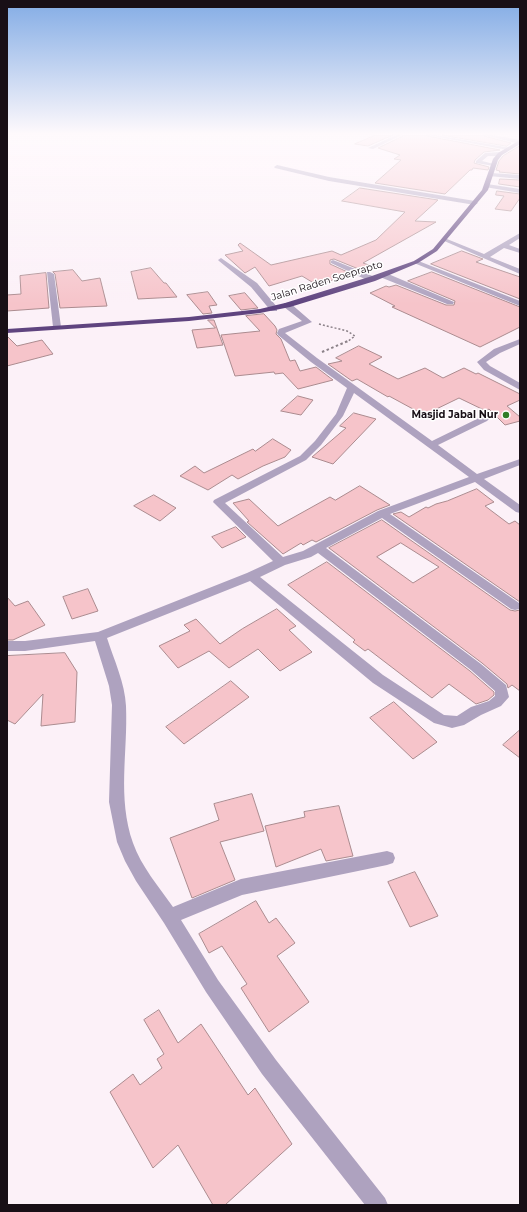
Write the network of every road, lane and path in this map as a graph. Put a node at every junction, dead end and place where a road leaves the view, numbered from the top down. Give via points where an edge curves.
1 (405, 192) edge
2 (482, 192) edge
3 (475, 203) junction
4 (520, 235) edge
5 (445, 240) junction
6 (503, 245) junction
7 (520, 251) edge
8 (484, 257) junction
9 (221, 260) dead end
10 (333, 262) dead end
11 (416, 262) junction
12 (520, 272) edge
13 (50, 274) dead end
14 (383, 274) junction
15 (372, 279) junction
16 (450, 302) dead end
17 (520, 304) edge
18 (286, 305) junction
19 (274, 309) junction
20 (327, 326) dead end
21 (57, 327) junction
22 (7, 331) edge
23 (520, 341) edge
24 (310, 356) junction
25 (520, 386) edge
26 (352, 388) junction
27 (484, 419) dead end
28 (431, 445) junction
29 (520, 462) edge
30 (475, 478) junction
31 (520, 510) edge
32 (382, 513) junction
33 (319, 548) junction
34 (281, 562) junction
35 (250, 576) junction
36 (515, 606) dead end
37 (100, 636) junction
38 (7, 646) edge
39 (387, 858) dead end
40 (170, 917) junction
41 (378, 1205) edge

1 - 3 street
2 - 3 highway, Jalan Raden Soeprapto
3 - 5 highway, Jalan Raden Soeprapto
4 - 6 street
5 - 8 street
5 - 11 highway, Jalan Raden Soeprapto via 436,250
6 - 7 street
6 - 8 street
8 - 12 street
9 - 19 street via 254,285
10 - 15 street
11 - 14 highway, Jalan Raden Soeprapto
11 - 17 street
13 - 21 street
14 - 15 highway, Jalan Raden Soeprapto
14 - 16 street
15 - 18 highway, Jalan Raden Soeprapto
18 - 19 highway, Jalan Raden Soeprapto
18 - 24 street via 308,322 282,332
19 - 21 highway, Jalan Raden Soeprapto via 189,319
20 - 24 path via 347,331 354,336 344,344
21 - 22 highway, Jalan Raden Soeprapto
23 - 25 street via 481,362
24 - 26 street
26 - 28 street
26 - 34 street via 340,414 303,458 218,502
27 - 28 street
28 - 30 street
29 - 30 street
30 - 31 street
30 - 32 street
32 - 33 street
32 - 36 street
33 - 34 street
33 - 35 street via 476,667 501,689 502,696 498,702 476,711 459,722 439,719 378,679
34 - 35 street
35 - 37 street
37 - 38 street
37 - 40 street via 116,686 119,705 116,802 120,823 135,863
39 - 40 street via 241,887
40 - 41 street via 212,986 269,1067

